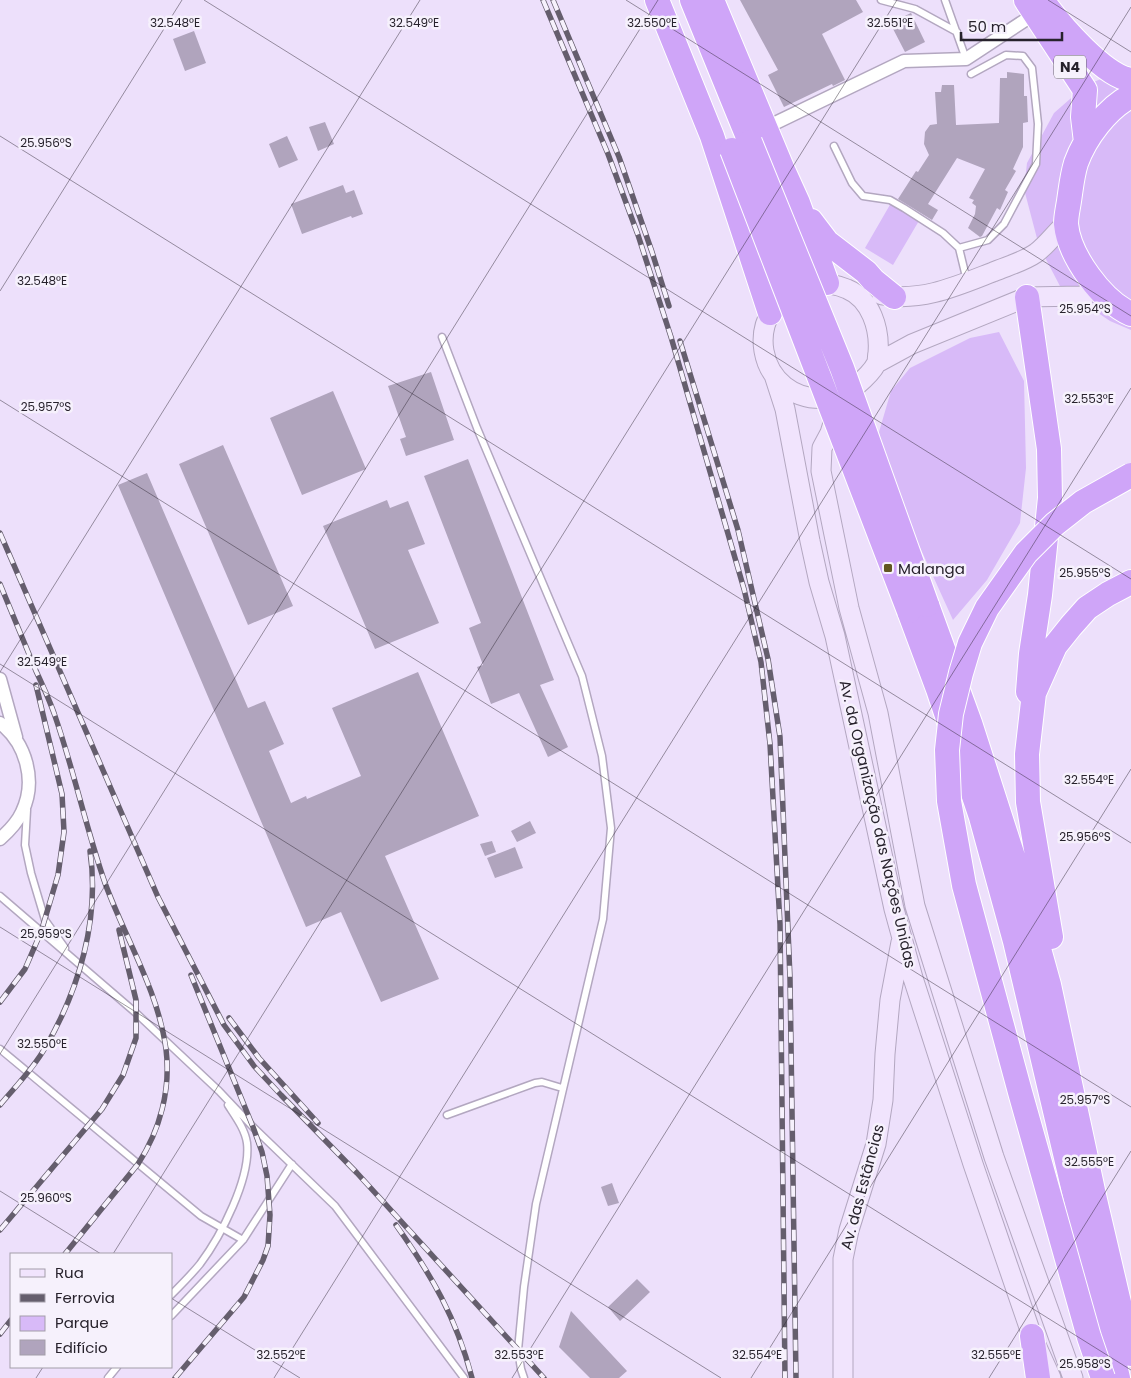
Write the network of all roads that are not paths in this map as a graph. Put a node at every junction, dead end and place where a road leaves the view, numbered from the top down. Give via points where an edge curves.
1 (657, 0) edge
2 (671, 0) edge
3 (692, 0) edge
4 (712, 0) edge
5 (881, 0) edge
6 (945, 0) edge
7 (1035, 4) edge
8 (957, 32) junction
9 (966, 59) junction
10 (971, 74) dead end
11 (1131, 80) edge
12 (1131, 96) edge
13 (749, 140) junction
14 (1086, 142) junction
15 (834, 146) dead end
16 (798, 203) junction
17 (1066, 223) junction
18 (959, 248) junction
19 (967, 282) junction
20 (838, 286) junction
21 (1099, 288) junction
22 (894, 297) junction
23 (1027, 297) junction
24 (770, 313) junction
25 (1131, 314) edge
26 (442, 336) dead end
27 (877, 363) junction
28 (774, 375) junction
29 (843, 394) junction
30 (1131, 475) edge
31 (1131, 582) edge
32 (918, 608) junction
33 (0, 679) edge
34 (1030, 721) junction
35 (0, 723) edge
36 (16, 740) junction
37 (28, 792) junction
38 (0, 839) edge
39 (0, 896) edge
40 (902, 938) junction
41 (70, 956) junction
42 (0, 1049) edge
43 (562, 1088) junction
44 (219, 1091) junction
45 (447, 1115) dead end
46 (292, 1164) junction
47 (1095, 1200) junction
48 (221, 1228) junction
49 (243, 1240) junction
50 (172, 1294) edge
51 (172, 1315) edge
52 (1032, 1336) junction
53 (1131, 1354) edge
54 (116, 1368) edge
55 (108, 1378) edge
56 (464, 1378) edge
57 (524, 1378) edge
58 (843, 1378) edge
59 (1038, 1378) edge
60 (1051, 1378) edge
61 (1073, 1378) edge
62 (1103, 1378) edge
63 (1118, 1378) edge

1 - 24 highway via 712,136
2 - 13 highway
3 - 13 highway
4 - 13 highway
5 - 8 lane via 915,9
6 - 8 lane
7 - 9 street
7 - 11 highway, N4 via 1098,61 1122,79
7 - 14 highway, N4 via 1085,90 1083,117
8 - 9 lane
9 - 13 street via 904,61
10 - 18 lane via 1006,55 1023,56 1032,68 1038,124 1036,164 1004,224 988,240
12 - 14 highway via 1103,118
13 - 16 highway
13 - 32 highway, bridge
14 - 17 highway via 1072,180
15 - 18 lane via 852,183 863,196 890,200 943,233
16 - 20 highway
16 - 22 highway via 827,242
17 - 19 main road via 1037,252 1024,260
17 - 21 highway via 1071,245
18 - 19 lane
19 - 22 main road via 922,296
20 - 22 main road
20 - 24 main road via 813,283 800,287 788,293
20 - 27 main road via 865,303 875,320 879,340
21 - 23 main road via 1081,296
21 - 25 highway via 1120,309
23 - 27 main road via 912,344
23 - 34 highway via 1048,440 1050,498 1031,654
24 - 28 main road via 763,338 767,363
26 - 43 lane via 477,428 582,676 602,756 611,828 603,919
27 - 29 main road via 863,380
28 - 29 main road via 788,388 805,396 818,399
28 - 40 main road, Av. da Organização das Nações Unidas via 785,409 819,582 835,636
29 - 61 main road, Av. da Organização das Nações Unidas via 822,448 821,471 849,608 878,713 915,906 994,1157
30 - 62 highway, bridge via 1083,502 1055,524 1026,553 987,608 970,643 961,673 951,714 948,750 948,801 964,885 1089,1338
31 - 34 highway via 1087,608 1055,646 1034,693
32 - 47 highway via 970,723 1016,866 1049,985
32 - 63 highway via 938,689 982,816 1016,941
33 - 36 street
34 - 47 highway via 1028,802 1046,915 1076,1058
35 - 36 street
36 - 37 street via 27,764
37 - 38 street via 23,811
37 - 41 lane via 26,845 31,873 45,920
39 - 41 lane
40 - 52 main road, Av. da Organização das Nações Unidas via 973,1164
40 - 58 main road, Av. das Estâncias via 890,1000 883,1100 876,1144 849,1230 842,1276
41 - 44 lane
42 - 48 lane via 201,1216
43 - 45 lane via 535,1083
43 - 57 lane via 536,1204 524,1287 518,1350
44 - 46 lane
44 - 48 lane via 247,1142 241,1187
46 - 49 lane
46 - 56 lane via 335,1206
47 - 53 highway
48 - 49 lane
48 - 50 lane via 199,1265
49 - 51 lane
52 - 59 highway
52 - 60 main road, Av. da Organização das Nações Unidas
54 - 55 lane

